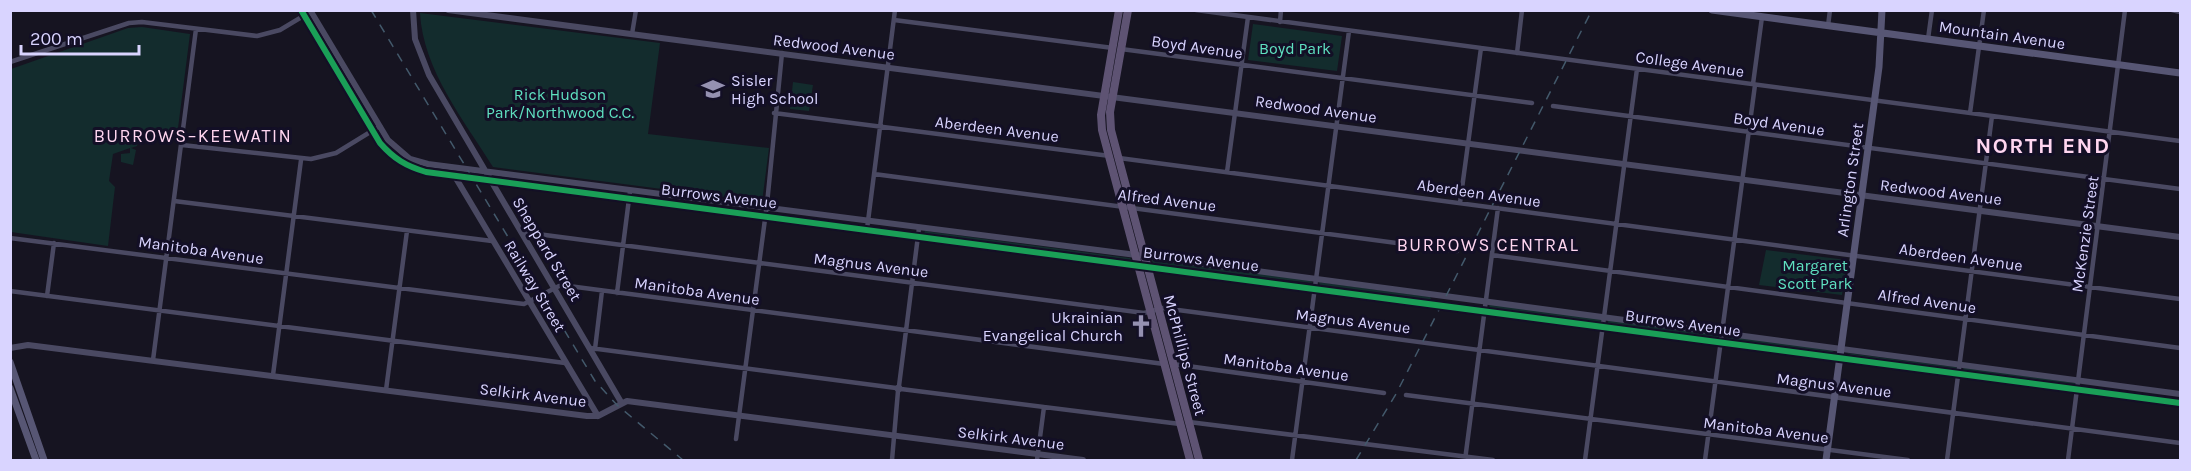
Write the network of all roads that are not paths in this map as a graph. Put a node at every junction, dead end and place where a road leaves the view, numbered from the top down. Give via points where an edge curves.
1 (413, 10) edge
2 (448, 10) edge
3 (636, 10) edge
4 (895, 10) edge
5 (1119, 10) edge
6 (1128, 10) edge
7 (1196, 10) edge
8 (1281, 10) edge
9 (1522, 10) edge
10 (1712, 10) edge
11 (1779, 10) edge
12 (1830, 10) edge
13 (1882, 10) edge
14 (1932, 10) edge
15 (1983, 10) edge
16 (2125, 10) edge
17 (2172, 10) edge
18 (310, 11) edge
19 (1728, 12) edge
20 (2181, 12) edge
21 (302, 13) edge
22 (1248, 17) junction
23 (1762, 17) junction
24 (1778, 19) junction
25 (894, 20) junction
26 (1280, 22) junction
27 (1828, 26) junction
28 (196, 29) junction
29 (1349, 31) junction
30 (1879, 32) junction
31 (632, 34) junction
32 (1928, 39) junction
33 (1979, 46) junction
34 (1116, 48) junction
35 (1481, 48) junction
36 (782, 53) junction
37 (1517, 53) junction
38 (10, 62) edge
39 (2118, 64) junction
40 (1241, 65) junction
41 (888, 67) junction
42 (1637, 69) junction
43 (2181, 73) edge
44 (1343, 78) junction
45 (1754, 85) junction
46 (1108, 96) junction
47 (1474, 96) junction
48 (1874, 100) junction
49 (1532, 103) dead end
50 (1553, 106) dead end
51 (1235, 112) junction
52 (774, 113) junction
53 (1970, 113) junction
54 (1631, 116) junction
55 (1992, 116) junction
56 (380, 126) junction
57 (880, 126) junction
58 (1336, 126) junction
59 (373, 131) junction
60 (1749, 132) junction
61 (2111, 132) junction
62 (2181, 141) edge
63 (1468, 143) junction
64 (182, 146) junction
65 (1868, 148) junction
66 (1108, 156) junction
67 (1117, 158) junction
68 (301, 160) junction
69 (1986, 163) junction
70 (1625, 164) junction
71 (454, 168) junction
72 (487, 172) junction
73 (1227, 172) junction
74 (874, 174) junction
75 (453, 176) junction
76 (1743, 179) junction
77 (2104, 179) junction
78 (491, 180) junction
79 (1329, 185) junction
80 (2181, 189) edge
81 (630, 191) junction
82 (1862, 195) junction
83 (629, 198) junction
84 (174, 201) junction
85 (1460, 203) junction
86 (1122, 207) junction
87 (1131, 207) junction
88 (766, 208) junction
89 (1498, 208) junction
90 (1980, 210) junction
91 (293, 216) junction
92 (765, 216) junction
93 (868, 221) junction
94 (1617, 224) junction
95 (2098, 227) junction
96 (919, 228) junction
97 (867, 229) junction
98 (407, 231) junction
99 (522, 232) junction
100 (1322, 233) junction
101 (918, 236) junction
102 (2181, 237) edge
103 (10, 238) edge
104 (1735, 239) junction
105 (492, 241) junction
106 (54, 243) junction
107 (623, 245) junction
108 (1457, 251) dead end
109 (1135, 255) junction
110 (1492, 255) junction
111 (1854, 255) junction
112 (1144, 256) junction
113 (167, 258) junction
114 (759, 263) junction
115 (1138, 265) junction
116 (1147, 266) junction
117 (1610, 271) junction
118 (1972, 271) junction
119 (286, 274) junction
120 (1316, 279) junction
121 (912, 283) junction
122 (1315, 287) junction
123 (1729, 287) junction
124 (2090, 287) junction
125 (400, 288) junction
126 (555, 288) junction
127 (10, 291) edge
128 (602, 291) junction
129 (617, 293) junction
130 (47, 296) junction
131 (2181, 299) edge
132 (529, 301) junction
133 (1486, 301) junction
134 (1847, 303) junction
135 (1154, 310) junction
136 (1485, 310) junction
137 (159, 311) junction
138 (753, 311) junction
139 (1604, 317) junction
140 (1965, 318) junction
141 (1603, 326) junction
142 (279, 327) junction
143 (1310, 328) junction
144 (906, 331) junction
145 (1722, 333) junction
146 (2084, 334) junction
147 (393, 341) junction
148 (1721, 343) junction
149 (10, 348) edge
150 (2181, 348) edge
151 (592, 349) junction
152 (1841, 349) junction
153 (1479, 350) junction
154 (1840, 357) junction
155 (153, 360) junction
156 (10, 362) edge
157 (566, 363) junction
158 (1169, 364) junction
159 (1960, 364) junction
160 (1598, 366) junction
161 (745, 368) junction
162 (1959, 373) junction
163 (273, 375) junction
164 (2078, 380) junction
165 (1303, 382) junction
166 (1716, 382) junction
167 (10, 388) edge
168 (899, 388) junction
169 (2077, 389) junction
170 (386, 390) junction
171 (1384, 393) dead end
172 (2181, 394) edge
173 (1406, 396) dead end
174 (1834, 397) junction
175 (621, 402) junction
176 (2181, 403) edge
177 (1472, 404) junction
178 (1044, 407) junction
179 (1953, 412) junction
180 (739, 415) junction
181 (598, 416) junction
182 (1590, 419) junction
183 (1185, 423) junction
184 (2072, 428) junction
185 (1296, 435) junction
186 (1709, 435) junction
187 (895, 436) junction
188 (736, 439) dead end
189 (2181, 443) edge
190 (1828, 450) junction
191 (1037, 458) edge
192 (1465, 459) edge
193 (36, 460) edge
194 (44, 460) edge
195 (891, 460) edge
196 (1083, 460) edge
197 (1190, 460) edge
198 (1199, 460) edge
199 (1292, 460) edge
200 (1493, 460) edge
201 (1585, 460) edge
202 (1705, 460) edge
203 (1826, 460) edge
204 (1908, 460) edge
205 (1947, 460) edge
206 (2068, 460) edge

1 - 72 street, Sheppard Street via 415,39 424,65
2 - 31 street, Redwood Avenue
3 - 31 street
4 - 25 street
5 - 34 main road, McPhillips Street
6 - 34 main road, McPhillips Street
7 - 22 street, College Avenue
8 - 26 street
9 - 37 street
10 - 19 main road, Mountain Avenue
11 - 24 street
12 - 27 street
13 - 30 main road, Arlington Street
14 - 32 street
15 - 33 street
16 - 39 street, McKenzie Street
17 - 20 street
18 - 21 street
18 - 56 street, Burrows Avenue
19 - 23 main road, Mountain Avenue
21 - 28 street via 280,30 263,35
21 - 59 street, Burrows Avenue
22 - 26 street, College Avenue
22 - 40 street
23 - 24 main road, Mountain Avenue
23 - 45 street
24 - 27 main road, Mountain Avenue
25 - 34 street, Boyd Avenue
25 - 41 street
26 - 29 street, College Avenue
27 - 30 main road, Mountain Avenue
28 - 38 street via 129,23
28 - 64 street
29 - 35 street, College Avenue
29 - 44 street
30 - 32 main road, Mountain Avenue
30 - 48 main road, Arlington Street
31 - 36 street, Redwood Avenue
32 - 33 main road, Mountain Avenue
33 - 39 main road, Mountain Avenue
33 - 53 street
34 - 40 street, Boyd Avenue
34 - 46 main road, McPhillips Street
35 - 37 street, College Avenue
35 - 47 street
36 - 41 street, Redwood Avenue
36 - 52 street
37 - 42 street, College Avenue
39 - 43 main road, Mountain Avenue
39 - 61 street, McKenzie Street
40 - 44 street, Boyd Avenue
40 - 51 street
41 - 46 street, Redwood Avenue
41 - 57 street
42 - 45 street, College Avenue
42 - 54 street
44 - 47 street, Boyd Avenue
44 - 58 street
45 - 48 street, College Avenue
45 - 60 street
46 - 51 street, Redwood Avenue
46 - 66 main road, McPhillips Street via 1101,121
46 - 67 main road, McPhillips Street
47 - 49 street, Boyd Avenue
47 - 63 street
48 - 53 street, College Avenue
48 - 65 main road, Arlington Street
50 - 54 street, Boyd Avenue
51 - 58 street, Redwood Avenue
51 - 73 street
52 - 57 street, Aberdeen Avenue
52 - 88 street
53 - 55 street, College Avenue
54 - 60 street, Boyd Avenue
54 - 70 street
55 - 61 street, College Avenue
55 - 69 street
56 - 59 street
56 - 71 street, Burrows Avenue via 398,151 410,159
57 - 66 street, Aberdeen Avenue
57 - 74 street
58 - 63 street, Redwood Avenue
58 - 79 street
59 - 68 street via 331,155
59 - 75 street, Burrows Avenue via 393,157 407,166
60 - 65 street, Boyd Avenue
60 - 76 street
61 - 62 street, College Avenue
61 - 77 street, McKenzie Street
63 - 70 street, Redwood Avenue
63 - 85 street
64 - 68 street
64 - 84 street
65 - 69 street, Boyd Avenue
65 - 82 main road, Arlington Street
66 - 67 street, Aberdeen Avenue
66 - 86 main road, McPhillips Street
67 - 73 street, Aberdeen Avenue
67 - 87 main road, McPhillips Street
68 - 91 street
69 - 77 street, Boyd Avenue
69 - 90 street
70 - 76 street, Redwood Avenue
70 - 94 street
71 - 72 street, Burrows Avenue
71 - 75 street
72 - 78 street, Sheppard Street
72 - 81 street, Burrows Avenue
73 - 79 street, Aberdeen Avenue
74 - 86 street, Alfred Avenue
74 - 93 street
75 - 78 street, Burrows Avenue
75 - 105 street, Railway Street
76 - 82 street, Redwood Avenue
76 - 104 street
77 - 80 street, Boyd Avenue
77 - 95 street, McKenzie Street
78 - 83 street, Burrows Avenue
78 - 99 street, Sheppard Street
79 - 85 street, Aberdeen Avenue
79 - 100 street
81 - 83 street
81 - 88 street, Burrows Avenue
82 - 90 street, Redwood Avenue
82 - 111 main road, Arlington Street
83 - 92 street, Burrows Avenue
83 - 107 street
84 - 91 street
84 - 113 street
85 - 89 street, Aberdeen Avenue
86 - 87 street, Alfred Avenue
86 - 109 main road, McPhillips Street
87 - 100 street, Alfred Avenue
87 - 112 main road, McPhillips Street
88 - 92 street
88 - 93 street, Burrows Avenue
89 - 94 street, Aberdeen Avenue
89 - 110 street
90 - 95 street, Redwood Avenue
90 - 118 street
91 - 98 street
91 - 119 street
92 - 97 street, Burrows Avenue
92 - 114 street
93 - 96 street, Burrows Avenue
93 - 97 street
94 - 104 street, Aberdeen Avenue
94 - 117 street
95 - 102 street, Redwood Avenue
95 - 124 street, McKenzie Street
96 - 101 street
96 - 109 street, Burrows Avenue
97 - 101 street, Burrows Avenue
98 - 105 street
98 - 125 street
99 - 107 street, Magnus Avenue
99 - 126 street, Sheppard Street
100 - 108 street, Alfred Avenue
100 - 120 street
101 - 115 street, Burrows Avenue
101 - 121 street
103 - 106 street, Manitoba Avenue
104 - 111 street, Aberdeen Avenue
104 - 123 street
105 - 132 street, Railway Street
106 - 113 street, Manitoba Avenue
106 - 130 street
107 - 114 street, Magnus Avenue
107 - 129 street
109 - 112 street, Burrows Avenue
109 - 115 main road, McPhillips Street
110 - 117 street, Alfred Avenue
110 - 133 street
111 - 118 street, Aberdeen Avenue
111 - 134 main road, Arlington Street
112 - 116 main road, McPhillips Street
112 - 120 street, Burrows Avenue
113 - 119 street, Manitoba Avenue
113 - 137 street
114 - 121 street, Magnus Avenue
114 - 138 street
115 - 116 street, Burrows Avenue
115 - 135 main road, McPhillips Street
116 - 122 street, Burrows Avenue
116 - 135 main road, McPhillips Street
117 - 123 street, Alfred Avenue
117 - 139 street
118 - 124 street, Aberdeen Avenue
118 - 140 street
119 - 125 street, Manitoba Avenue
119 - 142 street
120 - 122 street
120 - 133 street, Burrows Avenue
121 - 135 street, Magnus Avenue
121 - 144 street
122 - 136 street, Burrows Avenue
122 - 143 street
123 - 134 street, Alfred Avenue
123 - 145 street
124 - 131 street, Aberdeen Avenue
124 - 146 street, McKenzie Street
125 - 132 street, Manitoba Avenue via 524,304
125 - 147 street
126 - 128 street, Manitoba Avenue via 561,285
126 - 132 street, Manitoba Avenue
126 - 151 street, Sheppard Street
127 - 130 street
128 - 129 street, Manitoba Avenue
128 - 151 street
129 - 138 street, Manitoba Avenue
130 - 137 street
132 - 157 street, Railway Street
133 - 136 street
133 - 139 street, Burrows Avenue
134 - 140 street, Alfred Avenue
134 - 152 main road, Arlington Street
135 - 143 street, Magnus Avenue
135 - 158 main road, McPhillips Street
136 - 141 street, Burrows Avenue
136 - 153 street
137 - 142 street
137 - 155 street
138 - 144 street, Manitoba Avenue
138 - 161 street
139 - 141 street
139 - 145 street, Burrows Avenue
140 - 146 street, Alfred Avenue
140 - 159 street
141 - 148 street, Burrows Avenue
141 - 160 street
142 - 147 street
142 - 163 street
143 - 153 street, Magnus Avenue
143 - 165 street
144 - 158 street, Manitoba Avenue
144 - 168 street
145 - 148 street
145 - 152 street, Burrows Avenue
146 - 150 street, Alfred Avenue
146 - 164 street, McKenzie Street
147 - 157 street
147 - 170 street
148 - 154 street, Burrows Avenue
148 - 166 street
149 - 155 street, Selkirk Avenue via 28,345
151 - 161 street
151 - 175 street, Sheppard Street
152 - 154 main road, Arlington Street
152 - 159 street, Burrows Avenue
153 - 160 street, Magnus Avenue
153 - 177 street
154 - 162 street, Burrows Avenue
154 - 174 main road, Arlington Street
155 - 163 street, Selkirk Avenue
156 - 194 main road
157 - 181 street, Railway Street
158 - 165 street, Manitoba Avenue
158 - 183 main road, McPhillips Street
159 - 162 street
159 - 164 street, Burrows Avenue
160 - 166 street, Magnus Avenue
160 - 182 street
161 - 168 street
161 - 180 street
162 - 169 street, Burrows Avenue
162 - 179 street
163 - 170 street, Selkirk Avenue
164 - 169 street, McKenzie Street
164 - 172 street, Burrows Avenue
165 - 171 street, Manitoba Avenue
165 - 185 street
166 - 174 street, Magnus Avenue
166 - 186 street
167 - 193 main road
168 - 178 street
168 - 187 street
169 - 176 street, Burrows Avenue
169 - 184 street, McKenzie Street
170 - 181 street, Selkirk Avenue
173 - 177 street, Manitoba Avenue
174 - 179 street, Magnus Avenue
174 - 190 main road, Arlington Street
175 - 180 street, Selkirk Avenue
175 - 181 street, Selkirk Avenue
177 - 182 street, Manitoba Avenue
177 - 192 street
178 - 183 street
178 - 191 street
179 - 184 street, Magnus Avenue
179 - 205 street
180 - 187 street, Selkirk Avenue
180 - 188 street
182 - 186 street, Manitoba Avenue
182 - 201 street
183 - 185 street
183 - 197 main road, McPhillips Street
183 - 198 main road, McPhillips Street
184 - 189 street, Magnus Avenue
184 - 206 street, McKenzie Street
185 - 192 street
185 - 199 street
186 - 190 street, Manitoba Avenue
186 - 202 street
187 - 191 street, Selkirk Avenue
187 - 195 street
190 - 203 main road, Arlington Street
190 - 204 street, Manitoba Avenue
191 - 196 street, Selkirk Avenue
192 - 200 street

